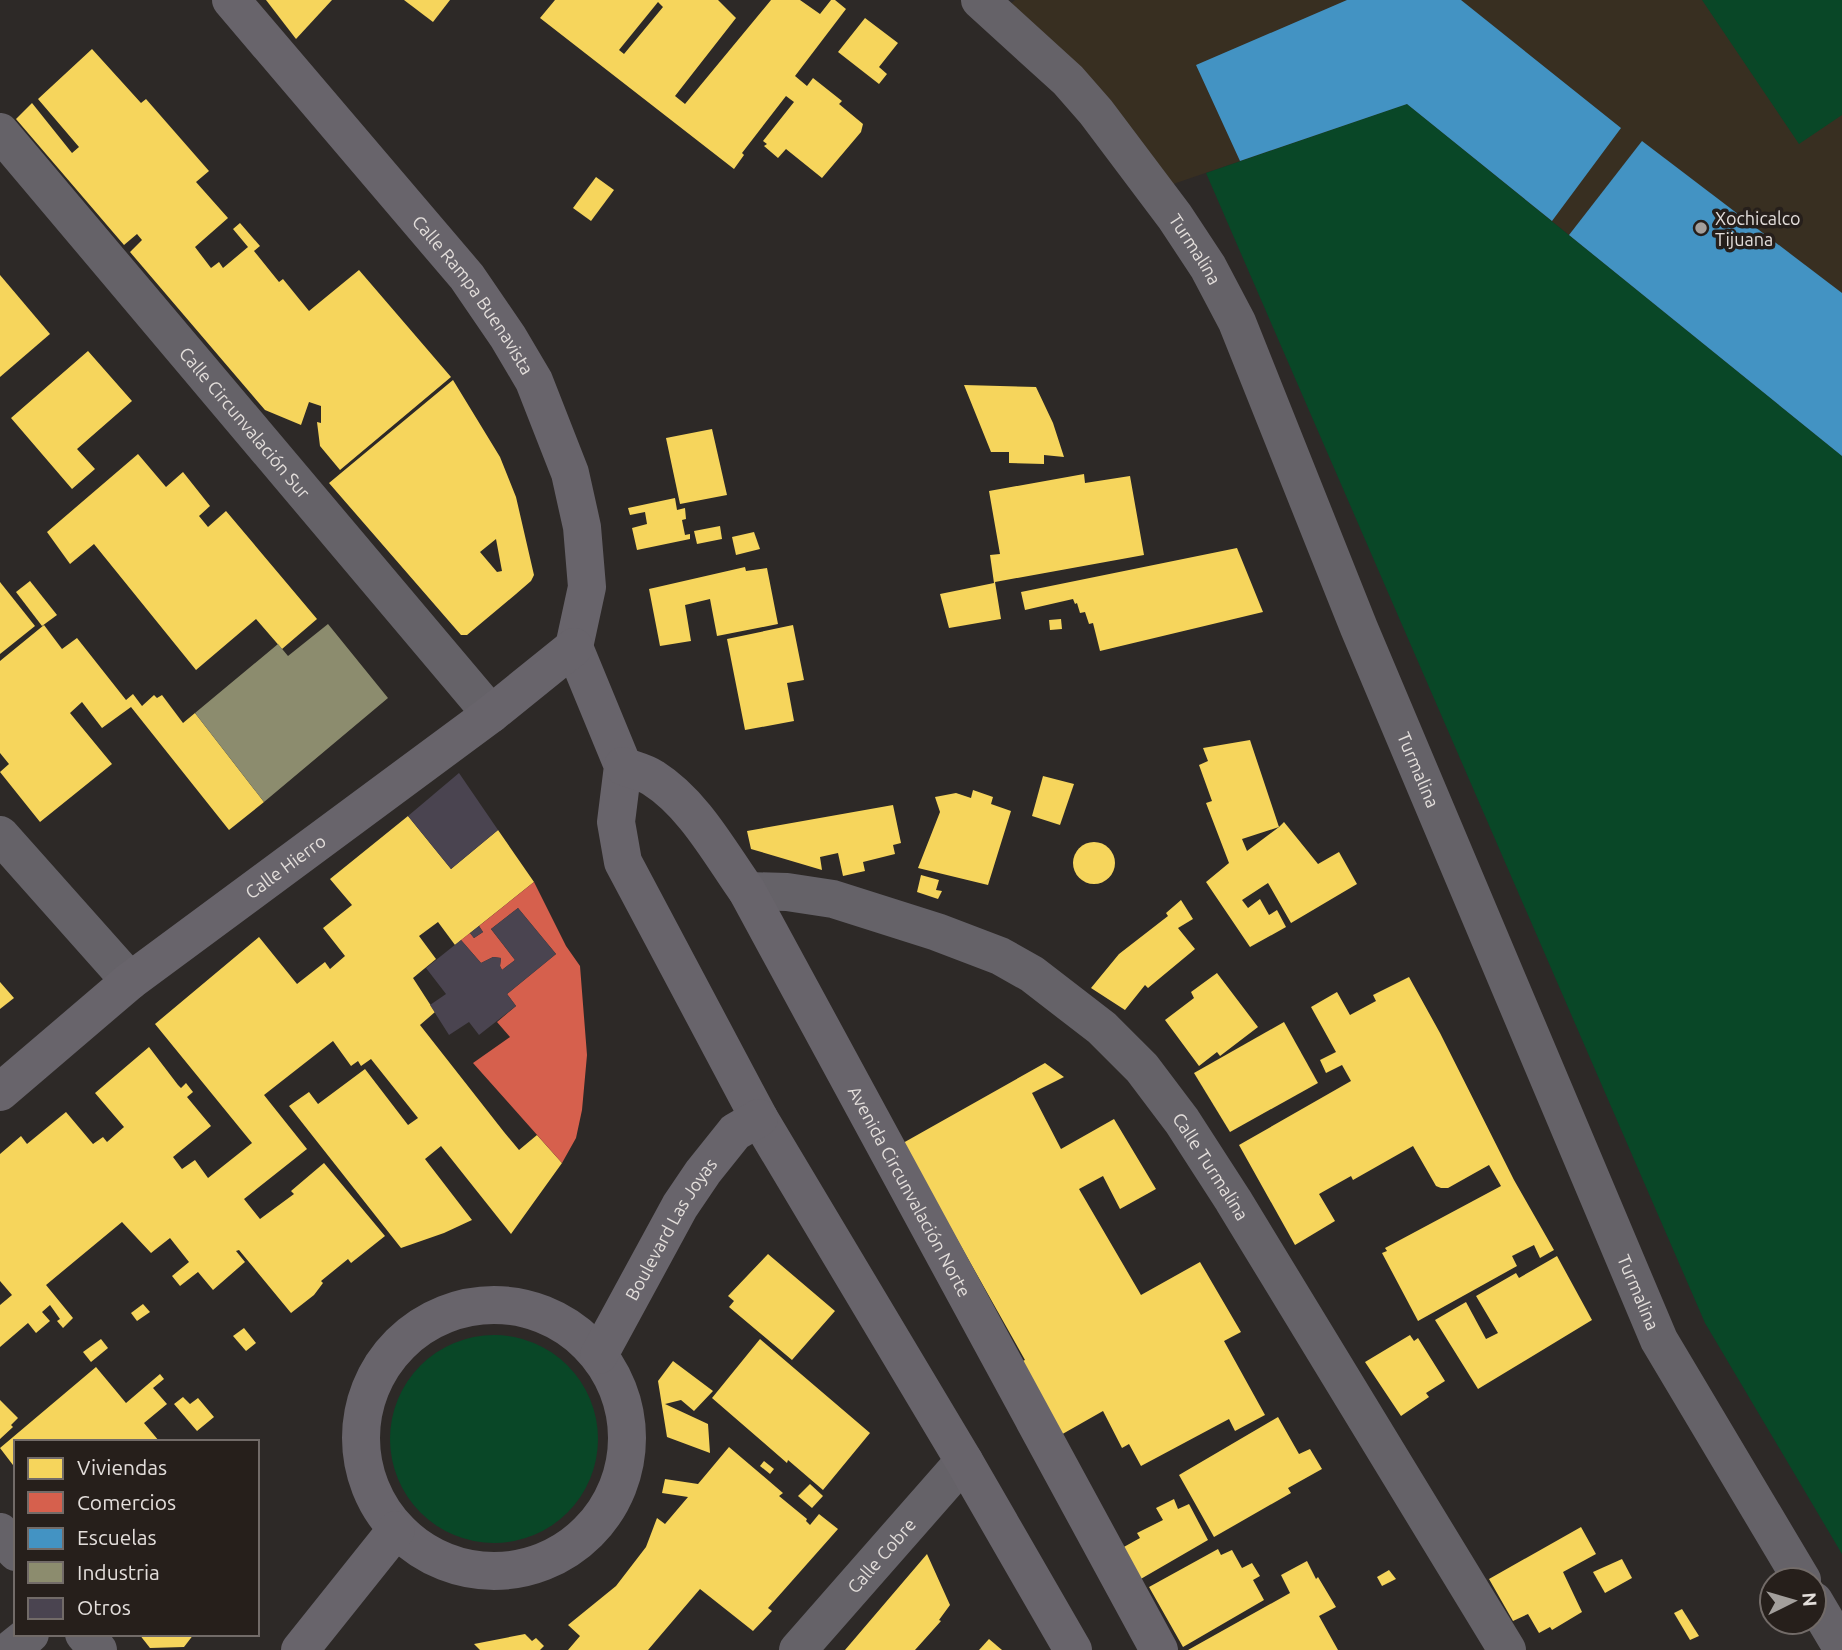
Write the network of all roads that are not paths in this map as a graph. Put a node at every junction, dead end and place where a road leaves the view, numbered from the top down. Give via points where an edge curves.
1 (231, 0) edge
2 (980, 0) edge
3 (0, 132) edge
4 (574, 647) junction
5 (491, 714) junction
6 (623, 766) junction
7 (0, 835) edge
8 (747, 891) junction
9 (130, 981) junction
10 (0, 1092) edge
11 (759, 1118) junction
12 (599, 1355) junction
13 (964, 1461) junction
14 (396, 1530) junction
15 (0, 1532) edge
16 (14, 1550) edge
17 (1793, 1566) edge
18 (1828, 1624) edge
19 (28, 1636) edge
20 (86, 1636) edge
21 (1842, 1648) edge
22 (10, 1650) edge
23 (99, 1650) edge
24 (300, 1650) edge
25 (798, 1650) edge
26 (1073, 1650) edge
27 (1159, 1650) edge
28 (1507, 1650) edge

1 - 4 street, Calle Rampa Buenavista via 467,277 534,381 570,473 582,527 587,587
2 - 17 street, Turmalina via 1068,80 1096,112 1209,267 1237,322 1359,628 1659,1340
3 - 5 street, Calle Circunvalación Sur
4 - 5 street, Calle Hierro
4 - 6 street
5 - 9 street, Calle Hierro
6 - 8 street, Avenida Circunvalación Norte via 667,788 694,816
6 - 11 street via 617,822 623,862
7 - 9 street
8 - 27 street, Avenida Circunvalación Norte
8 - 28 street, Calle Turmalina via 833,900 988,951 1032,974 1102,1028 1142,1068 1234,1200
9 - 10 street, Calle Hierro
11 - 12 street, Boulevard Las Joyas via 734,1132 680,1206
11 - 13 street
12 - 14 street via 621,1395 627,1452 614,1498 590,1533 552,1560 508,1572 462,1568 434,1558
12 - 14 street via 546,1314 501,1304 466,1307 423,1324 382,1363 364,1406 360,1436 368,1483
13 - 25 street, Calle Cobre
13 - 26 street
14 - 24 street
15 - 16 street
18 - 21 street
19 - 22 street
20 - 23 street

